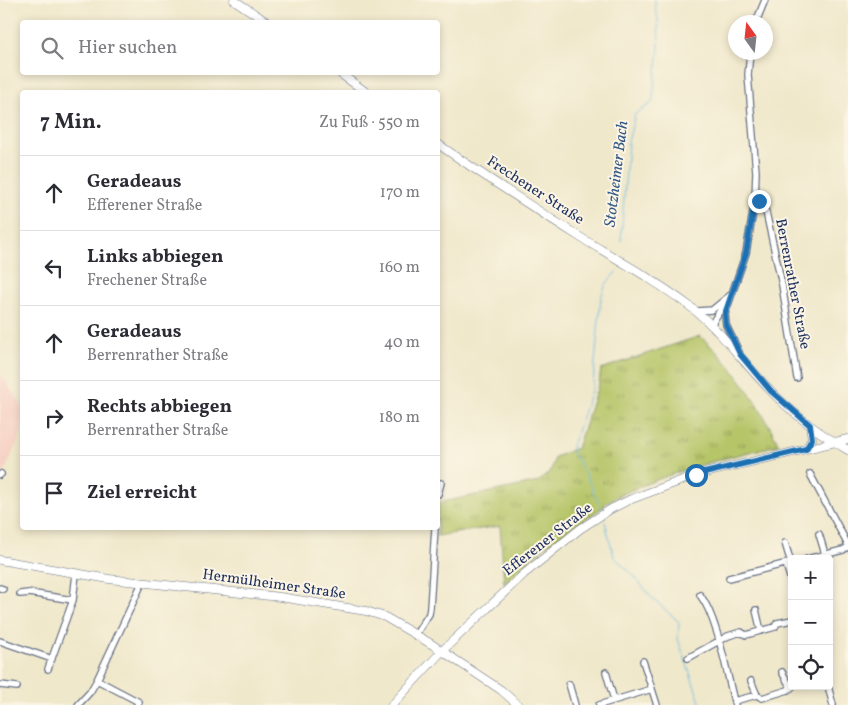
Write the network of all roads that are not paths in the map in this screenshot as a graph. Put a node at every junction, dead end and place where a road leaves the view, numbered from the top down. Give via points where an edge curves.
1 (234, 0) edge
2 (765, 0) edge
3 (759, 15) edge
4 (264, 20) edge
5 (749, 60) edge
6 (342, 75) edge
7 (363, 90) edge
8 (440, 145) edge
9 (755, 200) junction
10 (730, 294) junction
11 (694, 311) junction
12 (711, 325) junction
13 (740, 354) junction
14 (797, 378) dead end
15 (810, 425) junction
16 (848, 439) edge
17 (833, 442) junction
18 (806, 449) junction
19 (848, 450) edge
20 (810, 474) dead end
21 (441, 482) dead end
22 (440, 486) edge
23 (434, 530) edge
24 (820, 534) dead end
25 (785, 543) dead end
26 (848, 546) edge
27 (824, 554) junction
28 (821, 555) edge
29 (788, 558) edge
30 (0, 560) edge
31 (788, 563) edge
32 (76, 574) junction
33 (729, 578) dead end
34 (142, 583) junction
35 (20, 594) dead end
36 (700, 596) dead end
37 (72, 600) junction
38 (756, 610) dead end
39 (788, 621) edge
40 (761, 631) junction
41 (416, 634) junction
42 (718, 641) junction
43 (0, 642) edge
44 (442, 651) junction
45 (688, 658) dead end
46 (52, 659) junction
47 (643, 661) dead end
48 (48, 669) dead end
49 (606, 672) dead end
50 (782, 672) dead end
51 (98, 680) junction
52 (751, 681) dead end
53 (788, 681) edge
54 (569, 684) dead end
55 (0, 685) edge
56 (17, 687) dead end
57 (652, 688) junction
58 (788, 690) edge
59 (829, 690) edge
60 (757, 695) junction
61 (614, 700) junction
62 (734, 703) edge
63 (78, 705) edge
64 (138, 705) edge
65 (392, 705) edge
66 (518, 705) edge
67 (575, 705) edge
68 (599, 705) edge
69 (657, 705) edge
70 (832, 705) edge

1 - 4 street
2 - 3 street
5 - 9 street, Berrenrather Straße
6 - 7 street
8 - 11 street, Frechener Straße via 530,206 654,281
9 - 10 street, Berrenrather Straße via 746,253
9 - 14 street, Berrenrather Straße via 762,203 766,212 782,284
10 - 11 street, Berrenrather Straße via 712,310
10 - 12 street, Berrenrather Straße
10 - 13 street, Berrenrather Straße via 725,319
11 - 12 street, Frechener Straße
12 - 13 street, Frechener Straße
13 - 15 street, Frechener Straße via 771,391
15 - 17 street, Frechener Straße
15 - 18 street via 812,439
16 - 17 street, Efferener Straße
17 - 18 street, Efferener Straße
17 - 19 street, Frechener Straße
18 - 44 street, Efferener Straße via 696,475 611,509 580,529 524,574
20 - 26 street
21 - 22 street
23 - 41 street via 429,614
24 - 27 street
25 - 29 street
26 - 27 street
27 - 28 street
30 - 32 street, Hermülheimer Straße
31 - 33 street
32 - 34 street, Hermülheimer Straße
32 - 37 street
34 - 41 street, Hermülheimer Straße via 266,595 366,612 385,616
34 - 51 street
35 - 37 street
36 - 42 street
37 - 46 street
38 - 40 street
39 - 40 street
40 - 42 street via 746,635 741,632
41 - 44 street, Hermülheimer Straße
42 - 45 street
42 - 62 street
43 - 46 street
44 - 65 street, Efferener Straße
44 - 66 street, Hermülheimer Straße
46 - 48 street
47 - 57 street
49 - 61 street
50 - 53 street
51 - 63 street
51 - 64 street via 139,702
52 - 60 street
54 - 67 street
55 - 56 street
57 - 61 street
57 - 69 street
58 - 60 street via 762,698
59 - 70 street
60 - 62 street
61 - 68 street

